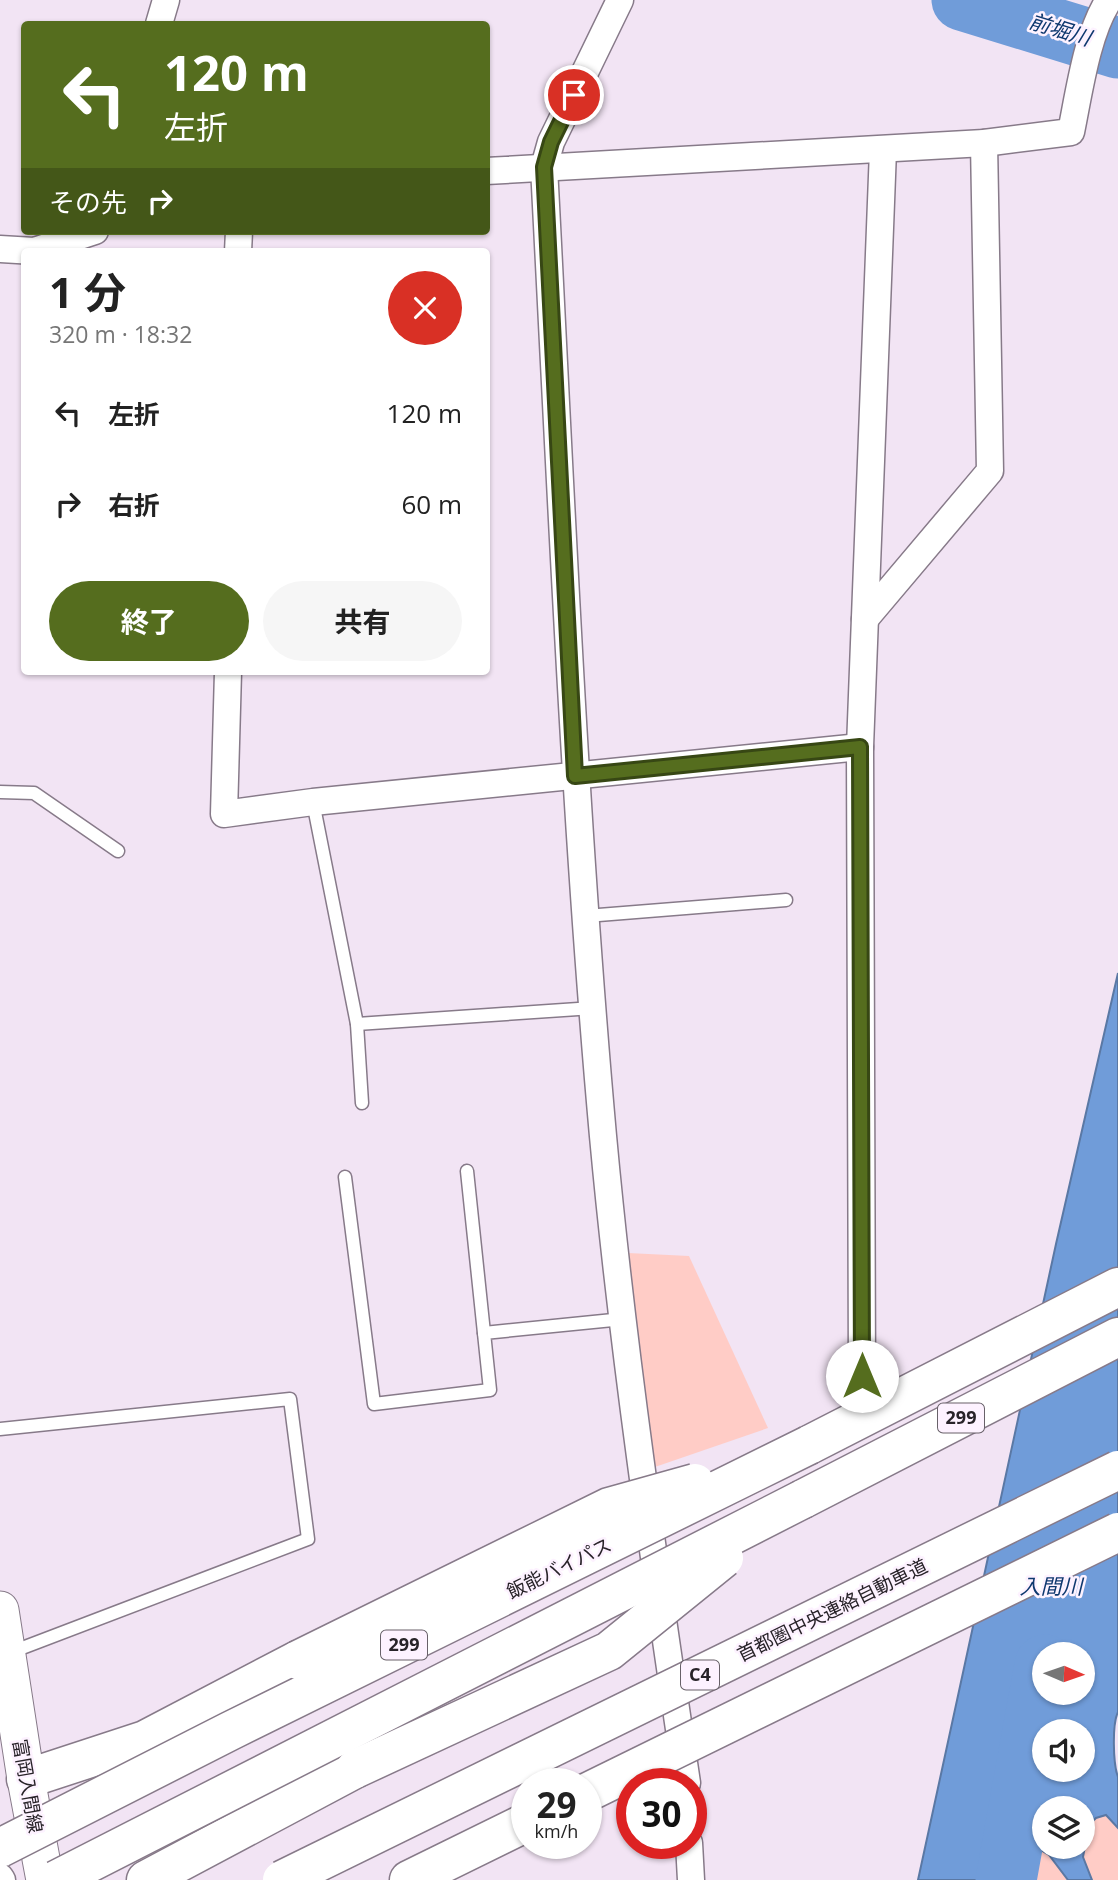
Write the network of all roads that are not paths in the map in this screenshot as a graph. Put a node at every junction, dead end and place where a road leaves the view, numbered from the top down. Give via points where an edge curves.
1 (166, 0) edge
2 (620, 0) edge
3 (1106, 5) edge
4 (160, 21) edge
5 (985, 143) junction
6 (883, 150) junction
7 (544, 167) junction
8 (490, 171) edge
9 (83, 235) edge
10 (43, 248) edge
11 (0, 249) edge
12 (21, 250) edge
13 (864, 619) junction
14 (228, 675) edge
15 (860, 747) junction
16 (575, 776) junction
17 (0, 792) edge
18 (313, 802) junction
19 (118, 851) dead end
20 (786, 900) dead end
21 (586, 916) junction
22 (593, 1008) junction
23 (357, 1024) junction
24 (362, 1103) dead end
25 (467, 1171) dead end
26 (345, 1177) dead end
27 (1118, 1287) edge
28 (624, 1319) junction
29 (484, 1333) junction
30 (1118, 1337) edge
31 (862, 1376) dead end
32 (0, 1429) edge
33 (785, 1457) junction
34 (1118, 1470) edge
35 (786, 1509) junction
36 (1118, 1532) edge
37 (0, 1609) edge
38 (7, 1654) junction
39 (685, 1768) edge
40 (26, 1779) junction
41 (602, 1785) edge
42 (511, 1830) edge
43 (0, 1848) edge
44 (690, 1859) edge
45 (45, 1880) edge
46 (56, 1880) edge
47 (146, 1880) edge
48 (282, 1880) edge
49 (409, 1880) edge
50 (691, 1880) edge

1 - 4 street
2 - 7 street via 551,142
3 - 5 street via 1086,59 1071,132
5 - 6 street
5 - 13 street via 990,471
6 - 7 street
6 - 13 street
7 - 8 street
7 - 16 street
9 - 10 street
11 - 12 street
13 - 15 street
14 - 18 street via 224,814
15 - 16 street
15 - 31 street
16 - 18 street
16 - 21 street
17 - 19 lane via 34,793
18 - 23 lane
20 - 21 lane
21 - 22 street
22 - 23 lane
22 - 28 street
23 - 24 lane
25 - 29 lane
26 - 29 lane via 374,1404 490,1390
27 - 33 highway, 飯能バイパス / 299, bridge
28 - 29 lane
28 - 39 street via 637,1444
30 - 35 highway, 299, bridge
32 - 38 lane via 290,1399 308,1539
33 - 40 highway, bridge via 609,1507 145,1740
33 - 43 highway, 飯能バイパス / 299, bridge
34 - 48 highway, 首都圏中央連絡自動車道 / C4, bridge
35 - 46 highway, 299, bridge
35 - 47 highway, bridge via 609,1651 355,1769
36 - 41 highway, bridge
37 - 38 main road, 富岡入間線
38 - 40 main road, 富岡入間線
40 - 45 main road, 富岡入間線
42 - 49 highway
44 - 50 street

